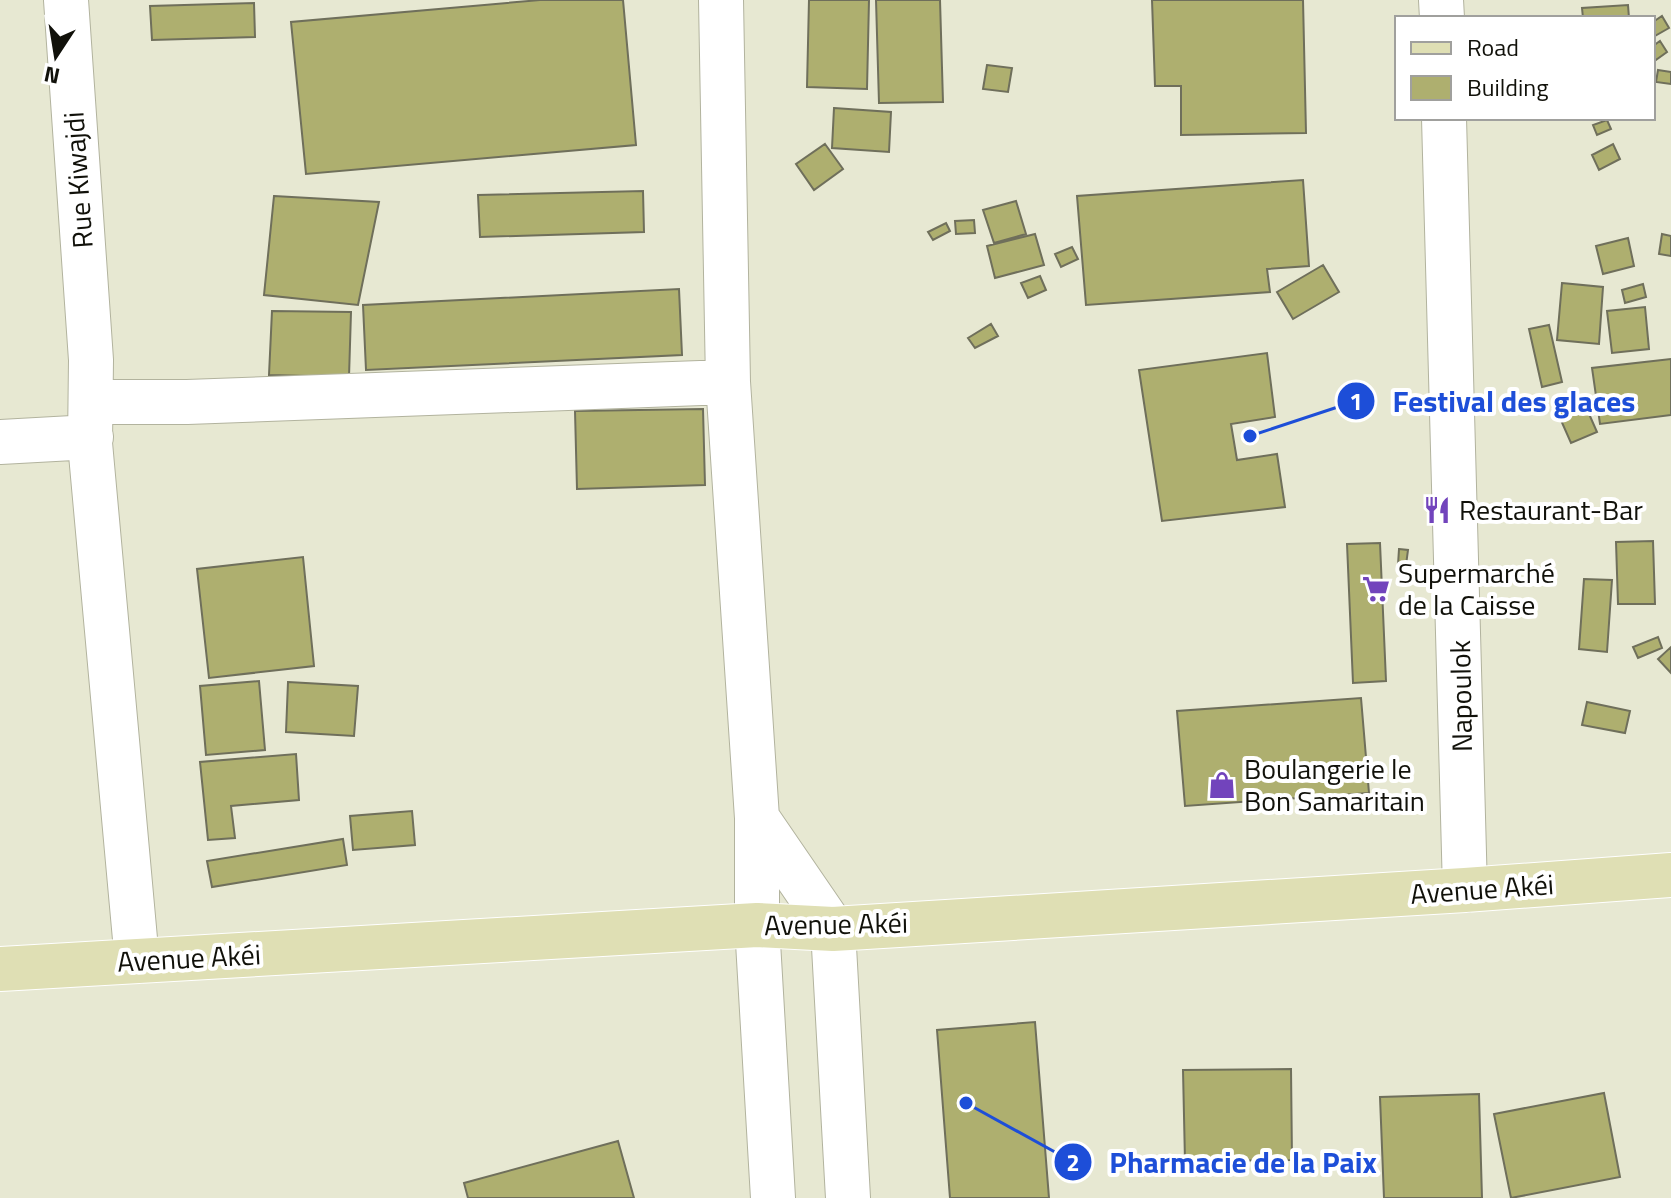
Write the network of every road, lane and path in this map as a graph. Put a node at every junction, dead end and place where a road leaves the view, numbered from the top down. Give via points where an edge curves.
1 (66, 0) edge
2 (721, 0) edge
3 (1444, 120) edge
4 (728, 382) junction
5 (91, 400) junction
6 (0, 442) edge
7 (757, 818) junction
8 (1671, 875) edge
9 (1465, 890) junction
10 (757, 925) junction
11 (833, 929) junction
12 (137, 961) junction
13 (0, 969) edge
14 (773, 1198) edge
15 (848, 1198) edge

1 - 5 street, Rue Kiwajdi
2 - 4 street
3 - 9 street, Napoulok
4 - 5 street via 187,402
4 - 7 street
5 - 6 street
5 - 12 street, Rue Kiwajdi
7 - 10 street
7 - 11 street
8 - 9 main road, Avenue Akéi
9 - 11 main road, Avenue Akéi
10 - 11 main road, Avenue Akéi
10 - 12 main road, Avenue Akéi
10 - 14 street
11 - 15 street
12 - 13 main road, Avenue Akéi

